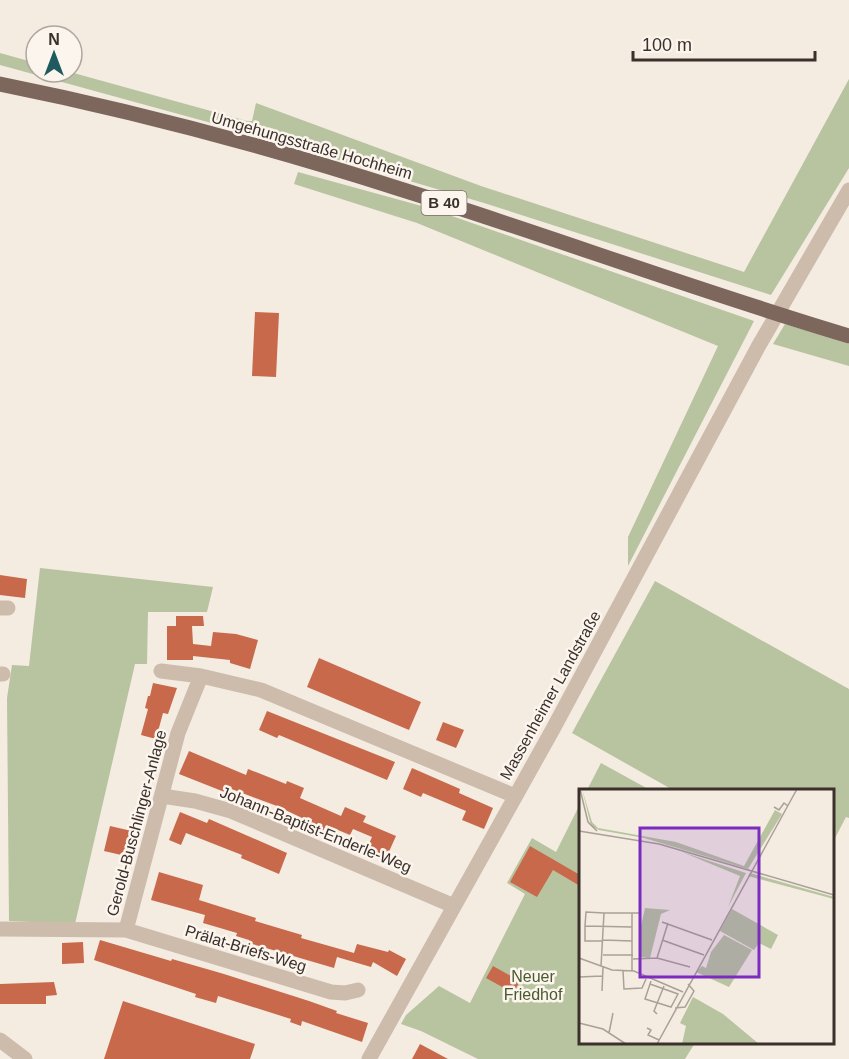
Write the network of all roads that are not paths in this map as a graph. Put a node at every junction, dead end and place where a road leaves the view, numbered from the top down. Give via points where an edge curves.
1 (0, 84) edge
2 (849, 190) edge
3 (849, 336) edge
4 (161, 671) dead end
5 (201, 676) junction
6 (162, 796) junction
7 (515, 796) junction
8 (454, 906) junction
9 (0, 929) edge
10 (126, 930) junction
11 (358, 990) dead end
12 (0, 1040) edge
13 (25, 1059) edge
14 (369, 1059) edge

1 - 3 main road, Umgehungsstraße Hochheim / B 40 via 248,144 377,182
2 - 7 street, Massenheimer Landstraße via 758,347
4 - 5 street
5 - 6 street, Gerold-Buschlinger-Anlage via 178,733
5 - 7 street via 261,690
6 - 8 street, Johann-Baptist-Enderle-Weg via 231,811
6 - 10 street, Gerold-Buschlinger-Anlage
7 - 8 street, Massenheimer Landstraße
8 - 14 street, Massenheimer Landstraße
9 - 10 street, Gerold-Buschlinger-Anlage
10 - 11 street, Prälat-Briefs-Weg via 332,992
12 - 13 street

